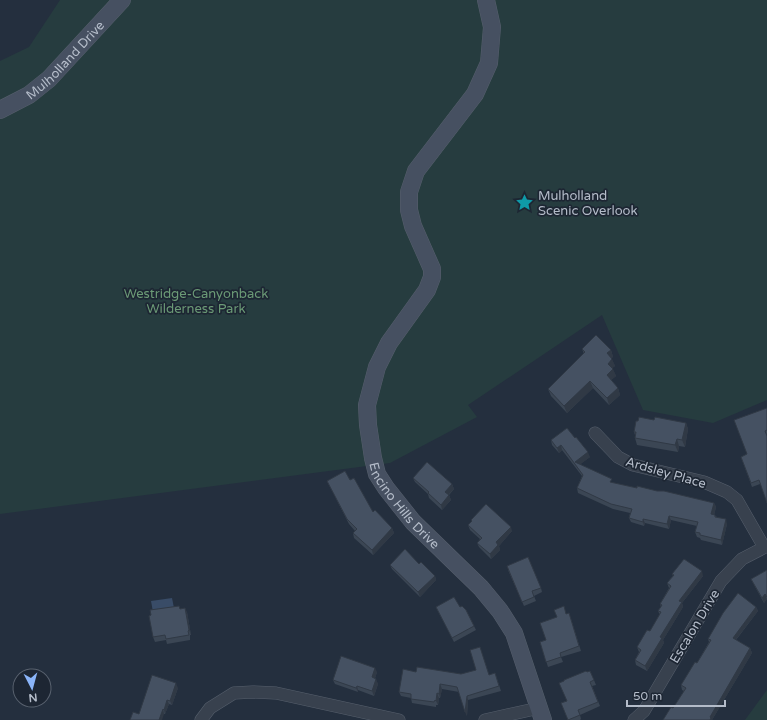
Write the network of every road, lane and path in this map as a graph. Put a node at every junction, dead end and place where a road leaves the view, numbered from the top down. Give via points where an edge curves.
1 (122, 0) edge
2 (486, 0) edge
3 (0, 110) edge
4 (595, 434) dead end
5 (766, 547) edge
6 (541, 714) edge
7 (201, 720) edge
8 (399, 720) edge
9 (485, 720) edge
10 (634, 720) edge

1 - 3 main road, Mulholland Drive via 49,79 29,95
2 - 6 main road, Encino Hills Drive via 492,27 489,63 475,94 416,171 409,192 409,210 413,226 433,273 427,290 389,343 377,367 367,405 368,425 377,474 386,488 413,522 481,588 514,633
4 - 5 street, Ardsley Place via 618,457 633,465 704,482 727,492 737,500
5 - 10 street, Escalon Drive via 742,559 721,581 644,711
6 - 9 street
7 - 8 street via 210,708 234,693 253,692 276,693

